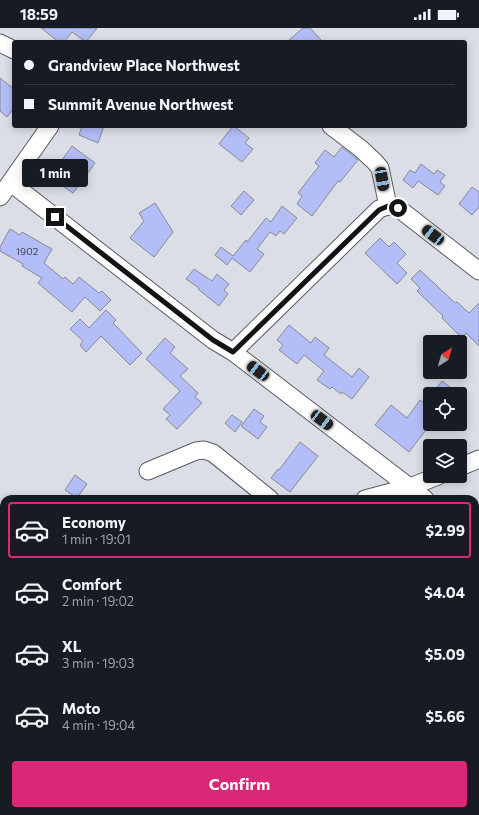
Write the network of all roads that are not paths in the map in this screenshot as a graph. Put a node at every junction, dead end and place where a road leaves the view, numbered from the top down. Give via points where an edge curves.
1 (0, 43) edge
2 (12, 49) edge
3 (49, 128) edge
4 (334, 128) edge
5 (11, 183) junction
6 (0, 197) edge
7 (388, 206) junction
8 (479, 271) edge
9 (233, 352) junction
10 (479, 459) edge
11 (467, 464) edge
12 (148, 471) dead end
13 (423, 482) edge
14 (410, 487) junction
15 (265, 495) edge
16 (380, 495) edge
17 (420, 495) edge

1 - 2 street
3 - 5 street
4 - 7 street via 360,148 380,168
5 - 6 street
5 - 9 street via 213,340
7 - 8 street via 398,208
7 - 9 street via 379,210
9 - 14 street
10 - 11 street
12 - 15 street via 204,450 213,453
13 - 14 street
14 - 16 street
14 - 17 street

